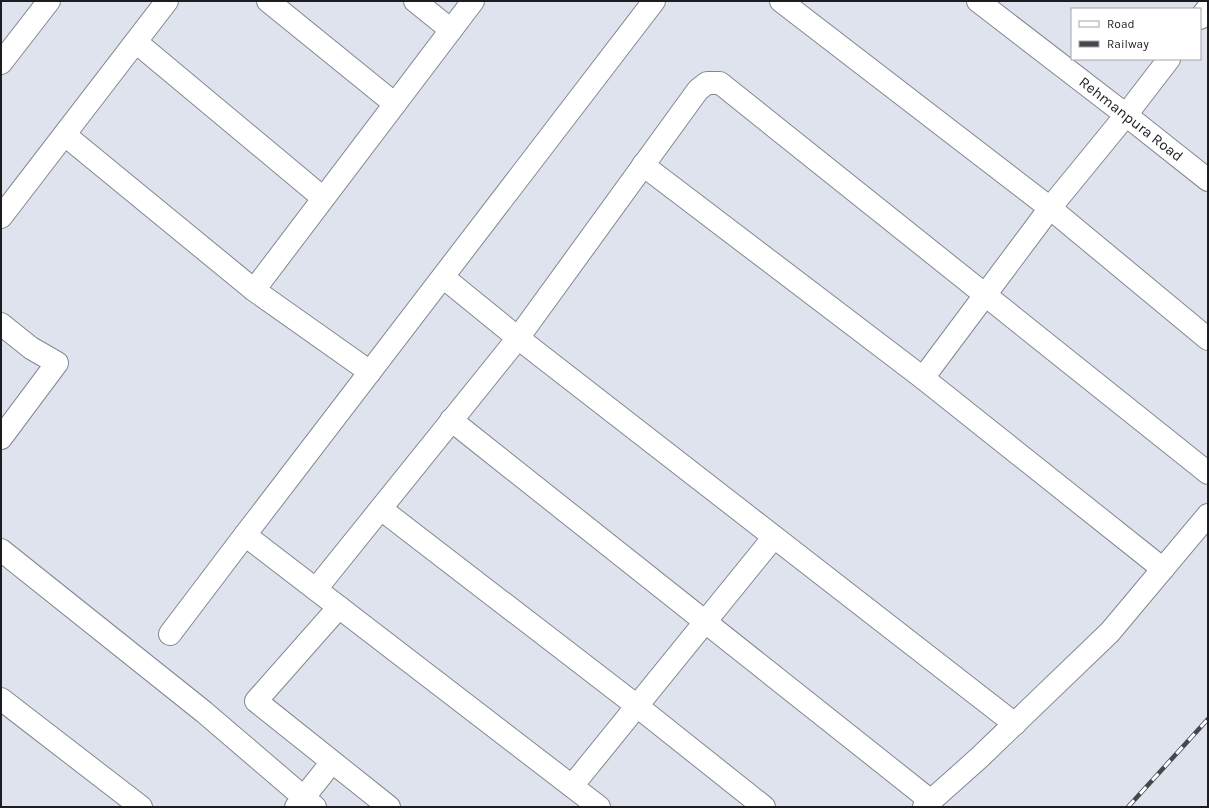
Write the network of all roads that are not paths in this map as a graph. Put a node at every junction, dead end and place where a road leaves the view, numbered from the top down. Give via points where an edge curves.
1 (49, 1) edge
2 (167, 1) edge
3 (268, 1) edge
4 (415, 1) edge
5 (473, 1) edge
6 (654, 1) edge
7 (781, 1) edge
8 (978, 1) edge
9 (1208, 8) edge
10 (1201, 17) edge
11 (452, 30) junction
12 (136, 42) junction
13 (1168, 60) edge
14 (1, 63) edge
15 (395, 104) junction
16 (1126, 115) junction
17 (65, 135) junction
18 (643, 165) junction
19 (1208, 180) edge
20 (323, 198) junction
21 (1050, 208) junction
22 (1, 217) edge
23 (442, 277) junction
24 (254, 290) junction
25 (985, 294) junction
26 (1, 324) edge
27 (518, 338) junction
28 (1208, 339) edge
29 (370, 372) junction
30 (923, 378) junction
31 (452, 420) junction
32 (1, 438) edge
33 (1208, 473) edge
34 (381, 509) junction
35 (1208, 515) edge
36 (245, 535) junction
37 (774, 537) junction
38 (1, 550) edge
39 (1163, 568) junction
40 (316, 589) junction
41 (339, 607) junction
42 (705, 622) junction
43 (170, 634) dead end
44 (1, 699) edge
45 (637, 706) junction
46 (1015, 724) junction
47 (332, 762) junction
48 (572, 786) junction
49 (305, 804) edge
50 (927, 804) edge
51 (141, 807) edge
52 (389, 807) edge
53 (600, 807) edge
54 (764, 807) edge

1 - 14 street
2 - 12 street
3 - 15 street
4 - 11 street
5 - 11 street
6 - 23 street
7 - 21 street
8 - 16 street, Rehmanpura Road
9 - 10 street
11 - 15 street
12 - 17 street
12 - 20 street
13 - 16 street
15 - 20 street
16 - 19 street, Rehmanpura Road
16 - 21 street
17 - 22 street
17 - 24 street
18 - 25 street via 698,90 707,83 720,83
18 - 27 street
18 - 30 street
20 - 24 street
21 - 25 street
21 - 28 street
23 - 27 street
23 - 29 street
24 - 29 street
25 - 30 street
25 - 33 street
26 - 32 street via 31,348 57,363
27 - 31 street
27 - 37 street
29 - 36 street
30 - 39 street
31 - 34 street
31 - 42 street
34 - 40 street
34 - 45 street
35 - 39 street
36 - 40 street
36 - 43 street
37 - 42 street
37 - 46 street
38 - 49 street via 204,712
39 - 46 street via 1110,632
40 - 41 street
41 - 47 street via 256,701
41 - 48 street
42 - 45 street
42 - 50 street
44 - 51 street
45 - 48 street
45 - 54 street
46 - 50 street
47 - 49 street
47 - 52 street
48 - 53 street

